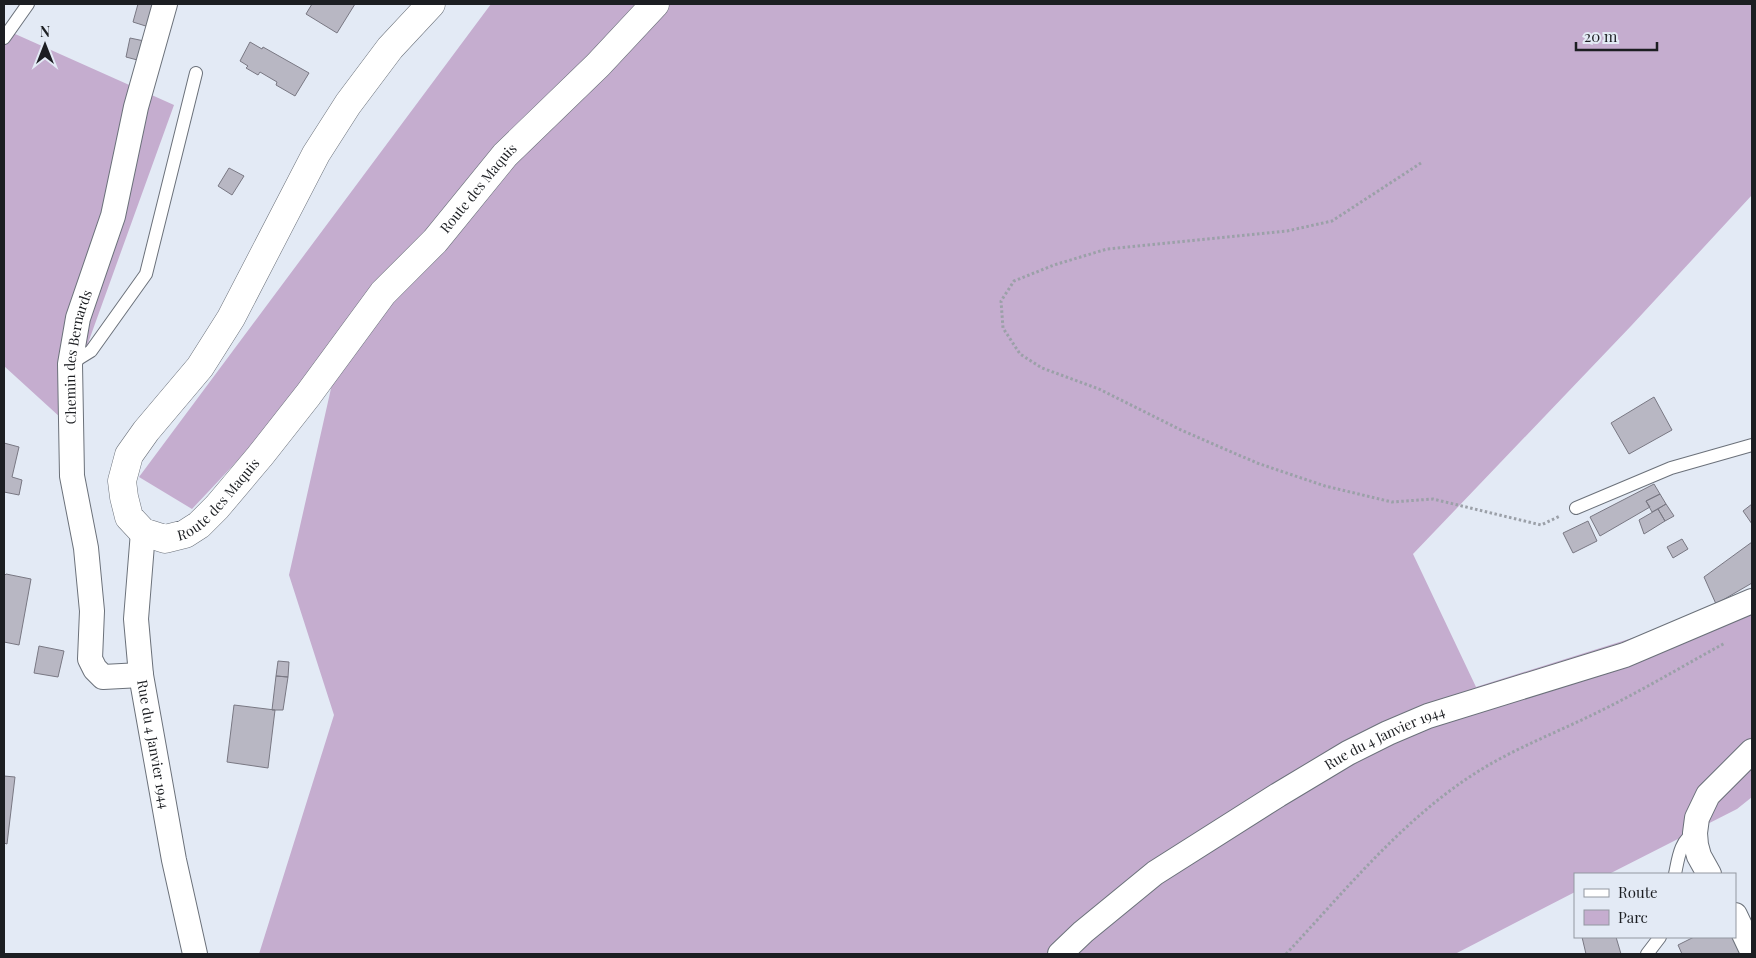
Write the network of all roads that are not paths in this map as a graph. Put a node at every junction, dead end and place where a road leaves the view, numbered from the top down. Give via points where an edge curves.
1 (28, 4) edge
2 (165, 4) edge
3 (430, 4) edge
4 (655, 4) edge
5 (4, 38) edge
6 (196, 73) dead end
7 (70, 364) junction
8 (1752, 445) edge
9 (1576, 508) road end
10 (143, 532) junction
11 (1752, 601) edge
12 (141, 675) junction
13 (1752, 751) edge
14 (1695, 833) junction
15 (1675, 873) edge
16 (1708, 873) edge
17 (1736, 917) edge
18 (1660, 944) edge
19 (1752, 951) edge
20 (195, 954) edge
21 (1060, 954) edge
22 (1647, 954) edge

1 - 5 lane
2 - 7 street, Chemin des Bernards via 136,107 113,216 78,318
3 - 10 street via 390,48 348,104 316,154 231,318 200,367 129,455 122,481 124,498 129,517
4 - 10 street, Route des Maquis via 598,65 505,155 434,241 383,293 302,403 217,507 185,534 165,539
6 - 7 lane via 146,274 91,351
7 - 12 street, Chemin des Bernards via 72,476 86,548 92,611 90,659 103,677
8 - 9 lane via 1671,468
10 - 12 street, Rue du 4 Janvier 1944 via 136,619
11 - 21 street, Rue du 4 Janvier 1944 via 1625,655 1428,716 1348,753 1155,873
12 - 20 street, Rue du 4 Janvier 1944 via 174,860
13 - 14 street via 1708,795 1697,818
14 - 15 lane via 1688,836 1683,844
14 - 16 street via 1699,856
17 - 19 street
18 - 22 lane

